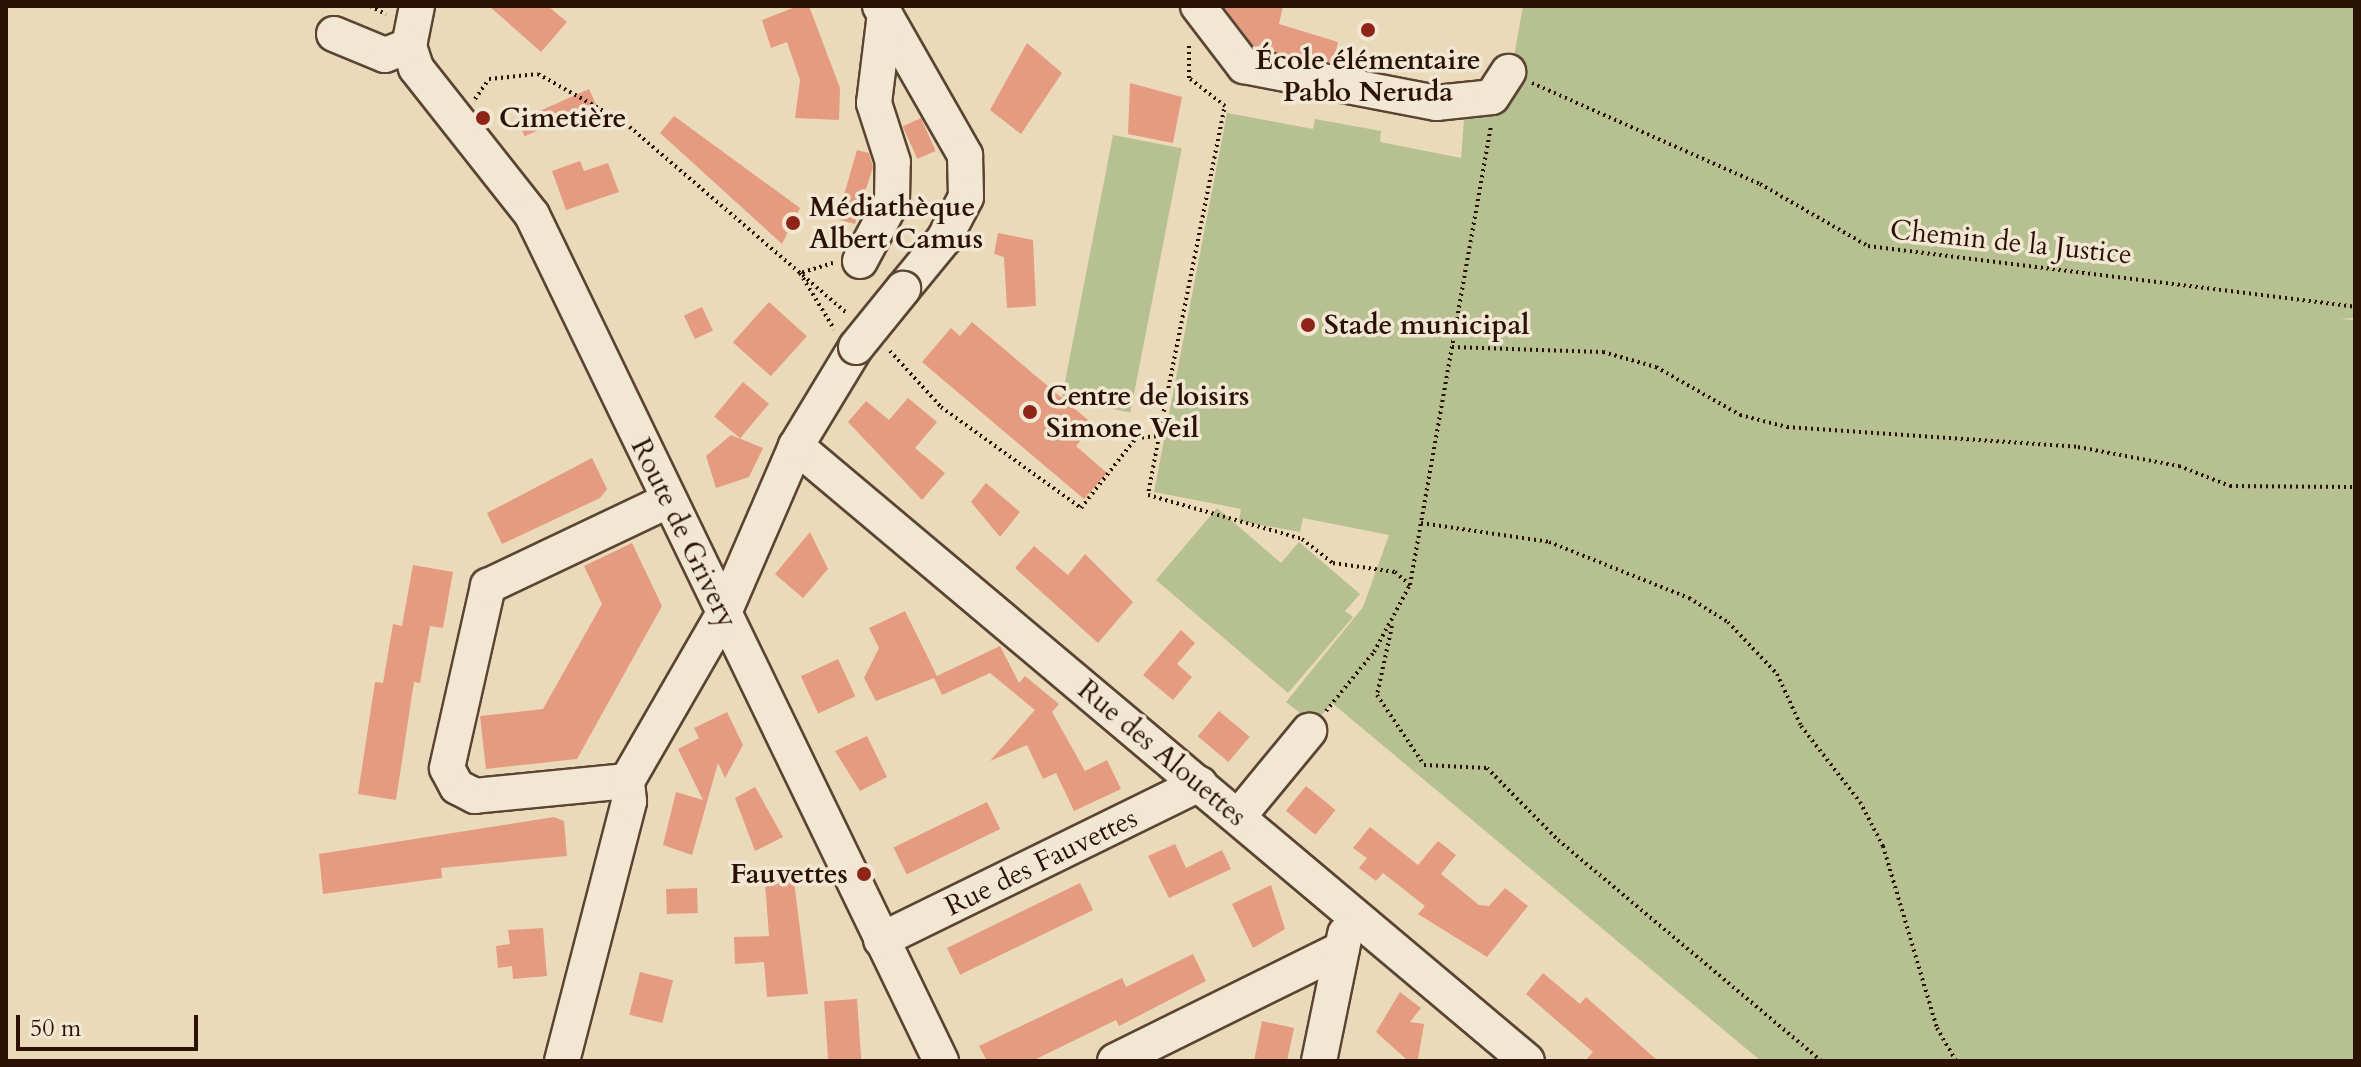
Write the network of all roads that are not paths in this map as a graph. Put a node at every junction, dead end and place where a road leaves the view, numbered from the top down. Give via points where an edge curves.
1 (882, 10) edge
2 (1194, 17) edge
3 (404, 21) edge
4 (334, 34) dead end
5 (1500, 85) road end
6 (860, 261) road end
7 (796, 446) junction
8 (667, 501) junction
9 (723, 615) junction
10 (1309, 731) road end
11 (627, 781) junction
12 (1200, 784) junction
13 (1238, 817) junction
14 (1351, 910) junction
15 (881, 940) junction
16 (1342, 949) junction
17 (562, 1061) edge
18 (941, 1061) edge
19 (1115, 1061) edge
20 (1319, 1061) edge
21 (1527, 1061) edge

1 - 6 street via 874,103 893,162 892,201
1 - 7 street, bridge via 965,155 966,197 855,349
2 - 5 street via 1244,66 1436,103
3 - 4 street via 368,53
3 - 8 street, Route de Grivery via 426,86 532,215
7 - 9 street
7 - 12 street, Rue des Alouettes
8 - 9 street, Route de Grivery
8 - 11 street via 488,586 447,768 457,787 475,796
9 - 11 street
9 - 15 street, Route de Grivery
10 - 13 street
11 - 17 street via 629,801
12 - 13 street, Rue des Alouettes
12 - 15 street, Rue des Fauvettes
13 - 14 street, Rue des Alouettes
14 - 16 street
14 - 21 street, Rue des Alouettes
15 - 18 street, Route de Grivery
16 - 19 street
16 - 20 street

